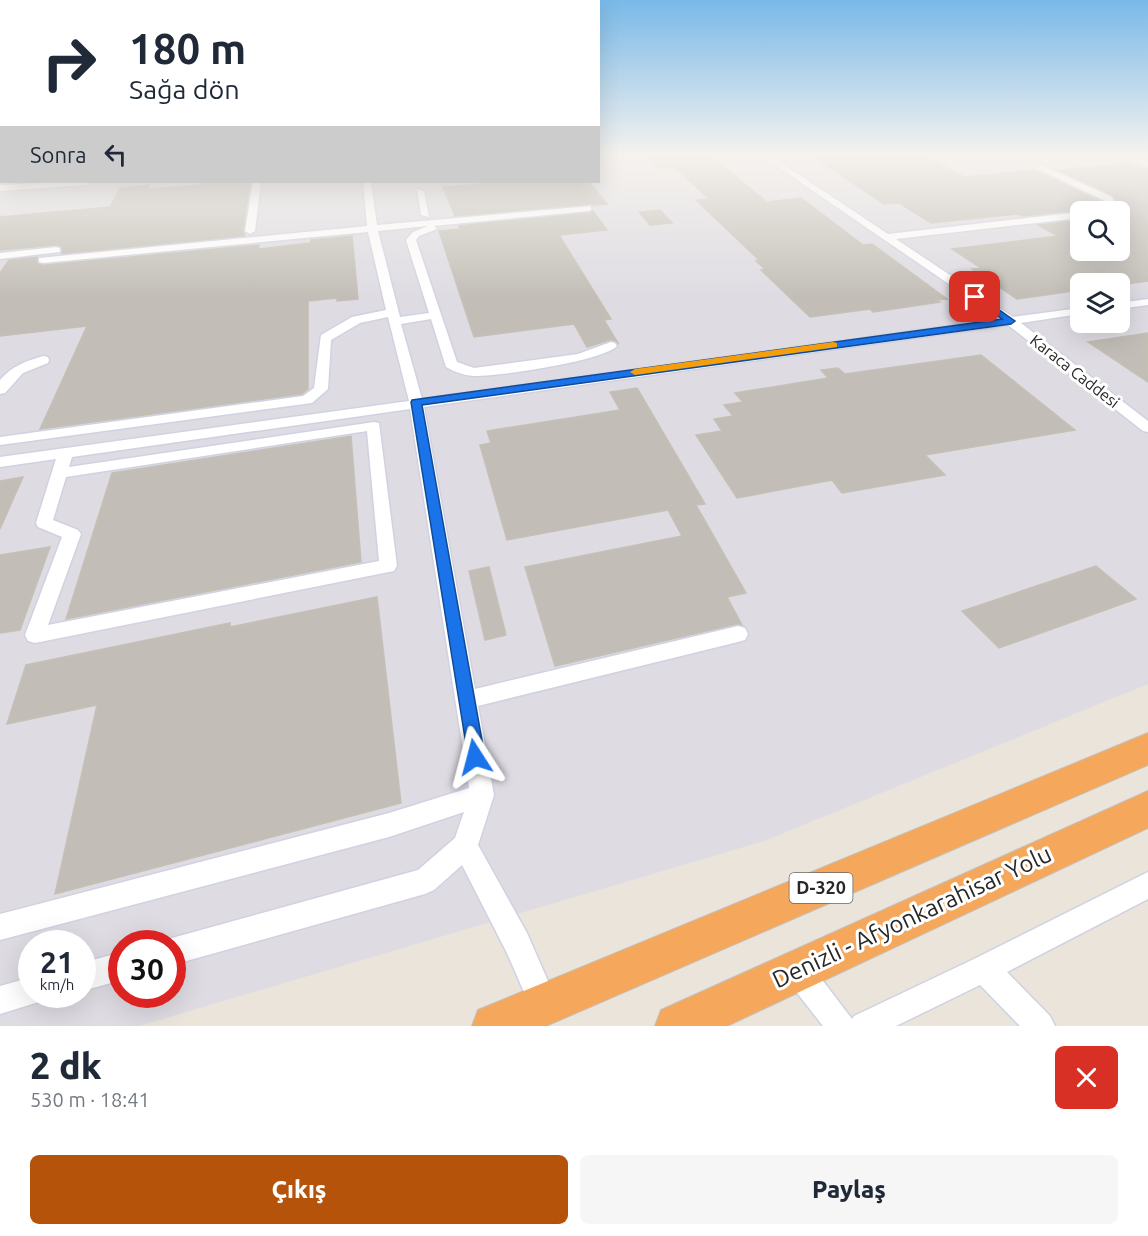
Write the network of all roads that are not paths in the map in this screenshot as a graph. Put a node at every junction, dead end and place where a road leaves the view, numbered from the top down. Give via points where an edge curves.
1 (254, 202) edge
2 (369, 202) edge
3 (423, 202) edge
4 (835, 202) edge
5 (588, 208) dead end
6 (447, 213) dead end
7 (426, 215) junction
8 (1070, 216) edge
9 (371, 224) junction
10 (542, 224) dead end
11 (406, 226) junction
12 (250, 231) junction
13 (887, 237) junction
14 (0, 256) edge
15 (43, 260) dead end
16 (1148, 302) edge
17 (1130, 304) edge
18 (1070, 312) edge
19 (436, 315) junction
20 (394, 316) junction
21 (1011, 321) junction
22 (611, 346) dead end
23 (43, 360) dead end
24 (0, 390) edge
25 (416, 402) junction
26 (1148, 428) edge
27 (0, 441) edge
28 (66, 452) junction
29 (0, 462) edge
30 (60, 473) junction
31 (738, 634) dead end
32 (466, 700) junction
33 (1148, 750) edge
34 (482, 795) junction
35 (1148, 809) edge
36 (465, 846) junction
37 (1148, 885) edge
38 (0, 927) edge
39 (186, 948) edge
40 (796, 969) junction
41 (984, 969) junction
42 (18, 995) edge
43 (0, 1000) edge
44 (544, 1005) junction
45 (719, 1018) edge
46 (494, 1026) edge
47 (676, 1026) edge
48 (841, 1026) edge
49 (864, 1026) edge
50 (1040, 1026) edge

1 - 12 street
2 - 9 street
3 - 7 street
4 - 13 street, Karaca Caddesi
5 - 11 street
6 - 7 street
7 - 11 street via 407,219
8 - 13 street
9 - 11 street
9 - 12 street
9 - 15 street
9 - 20 street
10 - 19 street via 533,221 431,228 413,236 411,240
12 - 14 street
13 - 21 street, Karaca Caddesi
16 - 17 street
18 - 21 street
19 - 20 street
19 - 22 street via 451,364 465,371 579,358
20 - 25 street
20 - 27 street via 356,320 325,338 321,389 307,400
21 - 25 street
21 - 26 street, Karaca Caddesi
23 - 24 street via 15,371
25 - 28 street
25 - 32 street
28 - 29 street
28 - 30 street
30 - 30 street via 44,523 72,534 35,635 388,566 374,426
31 - 32 street
32 - 34 street
33 - 44 highway, D-320
34 - 36 street
34 - 38 street via 389,825
35 - 40 highway, Denizli - Afyonkarahisar Yolu
36 - 39 street via 425,881
36 - 44 street via 517,942
37 - 41 street
40 - 45 highway, Denizli - Afyonkarahisar Yolu
40 - 48 street
41 - 49 street
41 - 50 street
42 - 43 street
44 - 46 highway, D-320
45 - 47 highway, Denizli - Afyonkarahisar Yolu

